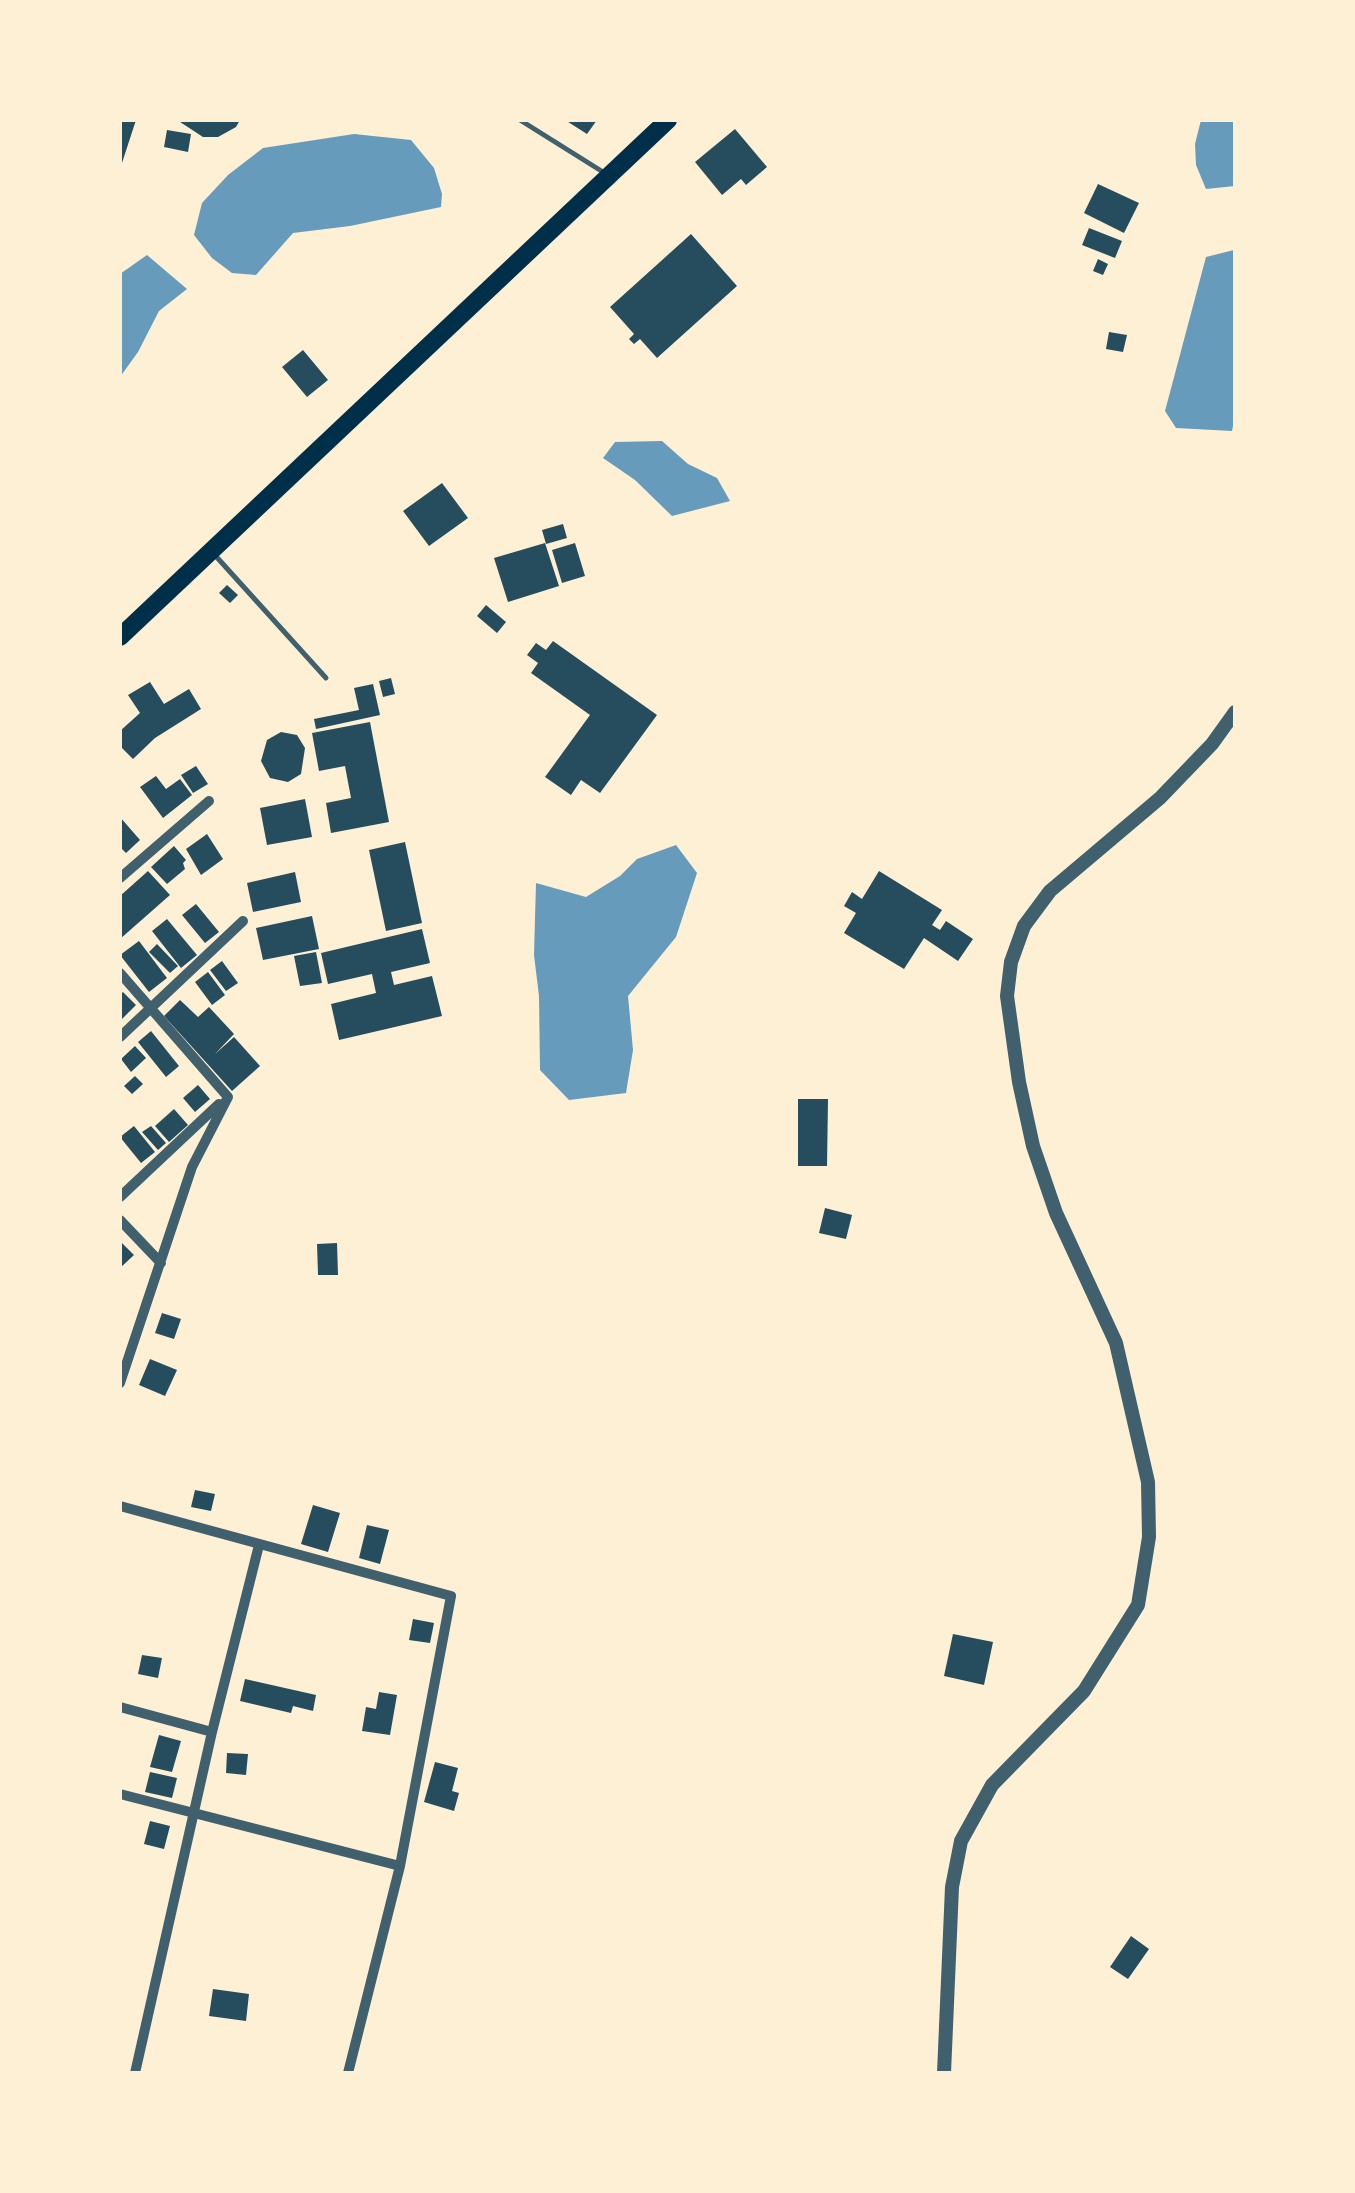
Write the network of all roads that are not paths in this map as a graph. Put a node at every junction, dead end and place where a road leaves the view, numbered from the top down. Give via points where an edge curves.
1 (520, 120) edge
2 (668, 120) edge
3 (610, 177) junction
4 (211, 551) junction
5 (120, 637) edge
6 (326, 678) dead end
7 (1235, 712) edge
8 (209, 801) dead end
9 (120, 878) edge
10 (244, 921) dead end
11 (120, 973) edge
12 (151, 1008) junction
13 (120, 1037) edge
14 (228, 1097) junction
15 (120, 1197) edge
16 (120, 1220) edge
17 (161, 1264) junction
18 (120, 1383) edge
19 (120, 1506) edge
20 (259, 1545) junction
21 (120, 1707) edge
22 (212, 1732) junction
23 (120, 1794) edge
24 (195, 1811) junction
25 (400, 1866) junction
26 (135, 2073) edge
27 (348, 2073) edge
28 (944, 2073) edge

1 - 3 lane
2 - 3 highway
3 - 4 highway
4 - 5 highway
4 - 6 lane
7 - 28 street via 1160,798 1050,890 1024,926 1011,962 1007,996 1033,1146 1116,1343 1148,1482 1149,1537 1138,1605 1084,1692 992,1785 960,1842
8 - 9 street
10 - 12 street
11 - 12 street
12 - 13 street
12 - 14 street
14 - 15 street
14 - 17 street via 192,1167
16 - 17 street
17 - 18 street
19 - 20 street
20 - 22 street
20 - 25 street via 450,1596
21 - 22 street
22 - 24 street
23 - 24 street
24 - 25 street
24 - 26 street
25 - 27 street

